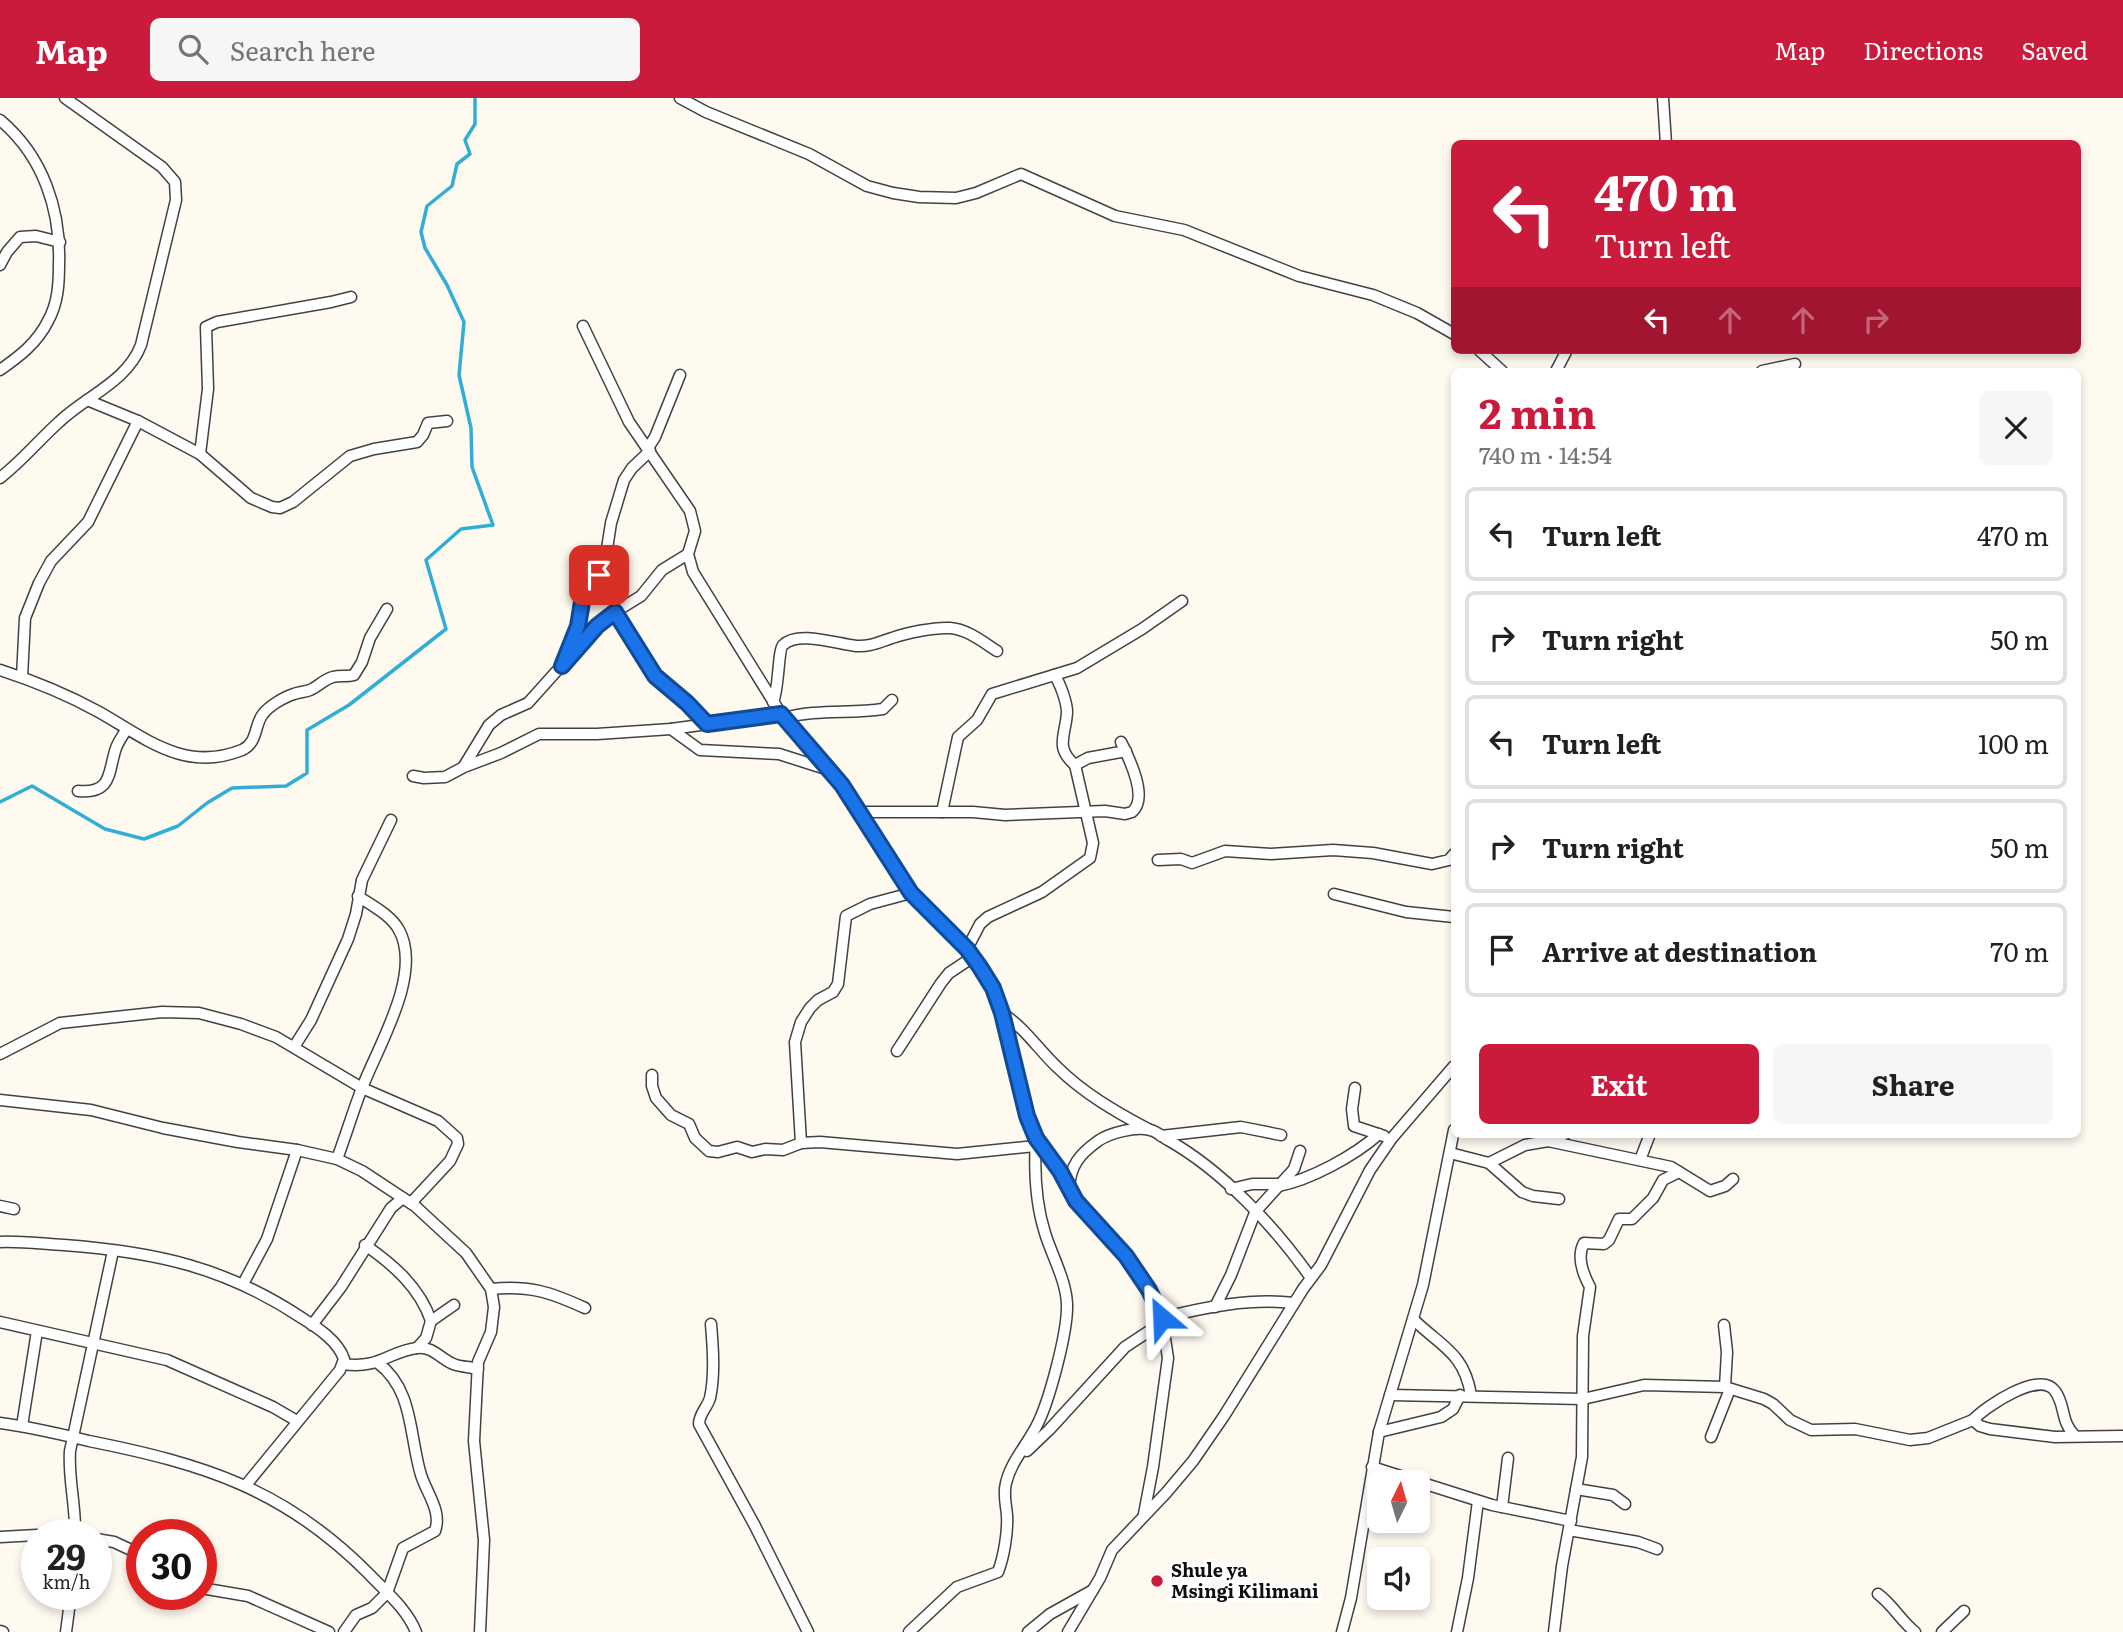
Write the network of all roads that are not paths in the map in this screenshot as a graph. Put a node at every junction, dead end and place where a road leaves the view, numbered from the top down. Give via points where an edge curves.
1 (65, 98) edge
2 (680, 98) edge
3 (1663, 98) edge
4 (0, 120) edge
5 (1666, 140) edge
6 (60, 242) junction
7 (0, 265) edge
8 (351, 297) dead end
9 (583, 326) dead end
10 (1451, 332) edge
11 (1483, 354) edge
12 (1795, 364) dead end
13 (1499, 368) edge
14 (1776, 368) edge
15 (0, 370) edge
16 (680, 375) dead end
17 (87, 400) junction
18 (138, 421) junction
19 (447, 421) dead end
20 (649, 449) junction
21 (200, 454) junction
22 (0, 478) edge
23 (688, 554) junction
24 (1182, 601) dead end
25 (387, 609) dead end
26 (615, 612) junction
27 (997, 651) dead end
28 (562, 666) junction
29 (0, 670) edge
30 (1054, 675) junction
31 (22, 677) junction
32 (892, 700) dead end
33 (773, 702) junction
34 (783, 716) junction
35 (707, 724) junction
36 (671, 729) junction
37 (126, 730) junction
38 (1075, 765) junction
39 (464, 767) junction
40 (829, 770) junction
41 (413, 776) dead end
42 (78, 791) dead end
43 (1087, 811) junction
44 (860, 812) junction
45 (942, 812) junction
46 (391, 820) dead end
47 (1451, 858) edge
48 (1158, 860) dead end
49 (911, 893) junction
50 (1334, 894) dead end
51 (358, 896) junction
52 (1451, 916) edge
53 (970, 953) junction
54 (1002, 1013) junction
55 (294, 1047) junction
56 (897, 1051) dead end
57 (0, 1054) edge
58 (1451, 1069) edge
59 (652, 1075) dead end
60 (362, 1088) junction
61 (1355, 1088) dead end
62 (0, 1100) edge
63 (1150, 1129) junction
64 (1379, 1134) junction
65 (1281, 1135) dead end
66 (1160, 1136) junction
67 (1392, 1138) junction
68 (1453, 1138) edge
69 (1555, 1138) edge
70 (1648, 1138) edge
71 (1548, 1141) junction
72 (1035, 1142) junction
73 (802, 1143) junction
74 (297, 1150) junction
75 (1300, 1151) dead end
76 (1450, 1153) junction
77 (337, 1159) junction
78 (1640, 1160) junction
79 (1489, 1163) junction
80 (1679, 1172) junction
81 (1733, 1179) dead end
82 (1279, 1185) junction
83 (1069, 1189) junction
84 (1231, 1189) junction
85 (1559, 1199) dead end
86 (407, 1200) junction
87 (0, 1206) edge
88 (14, 1209) dead end
89 (1256, 1211) junction
90 (0, 1242) edge
91 (365, 1245) junction
92 (113, 1251) junction
93 (1311, 1278) junction
94 (243, 1284) junction
95 (491, 1289) junction
96 (1294, 1303) junction
97 (454, 1305) dead end
98 (1214, 1307) junction
99 (585, 1308) dead end
100 (1162, 1320) junction
101 (1414, 1320) junction
102 (431, 1321) junction
103 (0, 1322) edge
104 (711, 1324) dead end
105 (312, 1325) junction
106 (1724, 1325) dead end
107 (37, 1331) junction
108 (93, 1344) junction
109 (417, 1348) junction
110 (378, 1363) junction
111 (343, 1364) junction
112 (478, 1369) junction
113 (1728, 1388) junction
114 (1390, 1395) junction
115 (1466, 1395) junction
116 (1583, 1399) junction
117 (1973, 1420) junction
118 (297, 1421) junction
119 (0, 1423) edge
120 (22, 1426) junction
121 (1379, 1433) junction
122 (2075, 1436) junction
123 (2123, 1436) edge
124 (73, 1437) junction
125 (1711, 1437) dead end
126 (1508, 1458) dead end
127 (1015, 1461) junction
128 (1372, 1467) junction
129 (246, 1485) junction
130 (1576, 1489) junction
131 (1478, 1501) junction
132 (1625, 1504) dead end
133 (1502, 1507) junction
134 (1144, 1514) junction
135 (76, 1519) edge
136 (1570, 1525) junction
137 (21, 1536) edge
138 (0, 1537) edge
139 (1657, 1549) dead end
140 (1094, 1590) junction
141 (217, 1591) edge
142 (387, 1593) junction
143 (1878, 1594) dead end
144 (69, 1610) edge
145 (1964, 1611) dead end
146 (66, 1632) edge
147 (329, 1632) edge
148 (344, 1632) edge
149 (416, 1632) edge
150 (480, 1632) edge
151 (808, 1632) edge
152 (909, 1632) edge
153 (1028, 1632) edge
154 (1068, 1632) edge
155 (1342, 1632) edge
156 (1457, 1632) edge
157 (1554, 1632) edge
158 (1915, 1632) edge
159 (1942, 1632) edge

1 - 17 street via 152,158 172,176 177,188 137,356 113,382
2 - 10 street via 809,154 867,186 919,197 956,198 1021,174 1115,216 1184,230 1299,276 1373,295
3 - 5 street
4 - 6 street via 33,156 57,214
6 - 7 street via 20,237
6 - 15 street via 57,295 48,322 26,352
8 - 21 street via 206,327 208,389
9 - 20 street via 615,397
11 - 13 street
12 - 14 street
16 - 20 street
17 - 18 street
17 - 22 street
18 - 21 street
18 - 31 street via 88,522 51,561 39,583 25,618
19 - 21 street via 428,423 417,442 349,456 280,508 251,498
20 - 23 street via 693,518 695,531
20 - 28 street via 624,480 604,568 583,596 578,626
23 - 26 street via 662,570 641,596
23 - 33 street via 693,572
24 - 30 street via 1091,660
25 - 37 street via 354,675 332,677 271,707 244,749 215,756 179,755
26 - 28 street
26 - 35 street via 655,676
27 - 33 street via 960,629 949,628 872,646 807,638 793,641 780,649
28 - 39 street via 528,703 489,725
29 - 31 street
30 - 38 street via 1067,711 1061,742
30 - 45 street via 992,694 977,720 958,737
31 - 37 street
32 - 34 street via 883,709
33 - 34 street
34 - 35 street
34 - 40 street
35 - 36 street
36 - 39 street via 539,734
36 - 40 street via 701,750 779,754
37 - 42 street via 116,747 110,778 98,789
38 - 43 street
38 - 43 street via 1123,747 1133,767 1137,808 1125,814
39 - 41 street via 445,777
40 - 44 street
43 - 45 street
43 - 53 street via 1093,843 1090,858 1042,892 988,917 980,924
44 - 45 street
44 - 49 street
46 - 51 street
47 - 48 street via 1432,864 1333,850 1226,851 1192,863
49 - 53 street
49 - 73 street via 846,916 838,984 810,1008 794,1042
50 - 52 street via 1406,912
51 - 55 street via 348,939
51 - 60 street via 398,928 404,956 401,999
53 - 54 street via 993,988
53 - 56 street via 941,982
54 - 63 street via 1081,1087
54 - 72 street
55 - 57 street via 218,1017 162,1012 60,1023
55 - 60 street
58 - 67 street
59 - 73 street via 656,1098 671,1115 689,1124 695,1138 709,1151 737,1147 751,1152 783,1150
60 - 77 street
60 - 86 street via 438,1121 457,1138 450,1161
61 - 64 street via 1354,1126
62 - 74 street via 92,1110 163,1128
63 - 66 street
63 - 83 street via 1117,1132 1087,1149 1076,1159
64 - 67 street
64 - 82 street via 1315,1174
65 - 66 street via 1241,1127
66 - 84 street
67 - 93 street
68 - 76 street
69 - 71 street
70 - 78 street
71 - 78 street
71 - 79 street via 1525,1145
72 - 73 street via 957,1154
72 - 83 street
72 - 127 street via 1037,1200 1067,1304 1046,1404
74 - 77 street
74 - 94 street via 267,1239
75 - 82 street via 1294,1169
76 - 79 street
76 - 101 street
77 - 86 street
78 - 80 street
79 - 85 street via 1522,1192
80 - 81 street via 1710,1191
80 - 116 street via 1663,1180 1632,1219 1619,1219 1604,1244 1584,1243 1581,1247 1582,1275 1590,1287 1583,1336
82 - 84 street
82 - 89 street
83 - 100 street via 1126,1256
84 - 89 street
86 - 91 street via 391,1208
86 - 95 street via 466,1254
87 - 88 street
89 - 93 street
89 - 98 street
90 - 92 street
91 - 102 street via 406,1279
91 - 105 street
92 - 94 street via 188,1263
92 - 108 street
93 - 96 street
94 - 105 street
95 - 99 street via 538,1289
95 - 112 street via 492,1328
96 - 98 street via 1260,1301
96 - 134 street via 1224,1416 1166,1493
97 - 102 street
98 - 100 street
100 - 127 street via 1125,1347
100 - 134 street via 1168,1358
101 - 114 street
101 - 115 street via 1465,1369
102 - 109 street
103 - 107 street
104 - 151 street via 711,1388 699,1424
105 - 111 street via 339,1348
106 - 113 street
107 - 108 street
107 - 120 street
108 - 118 street via 167,1360
108 - 124 street
109 - 110 street
109 - 112 street
110 - 111 street
110 - 142 street via 395,1378 408,1409 421,1474 438,1521 435,1531 402,1548
111 - 118 street
112 - 150 street via 474,1448 484,1540
113 - 116 street via 1644,1385
113 - 117 street via 1773,1404 1790,1420 1811,1430 1855,1429 1910,1440 1928,1438
113 - 125 street
114 - 115 street
114 - 121 street
115 - 116 street
115 - 121 street via 1441,1417
116 - 130 street via 1582,1457
117 - 122 street via 1990,1430
117 - 122 street via 1997,1401 2044,1384 2058,1396 2063,1421
118 - 129 street
119 - 120 street
120 - 124 street
121 - 128 street
122 - 123 street
124 - 129 street via 150,1453
124 - 135 street via 69,1460
126 - 133 street
127 - 152 street via 1005,1487 1007,1516 998,1572 957,1587
128 - 131 street
128 - 155 street
129 - 142 street via 342,1547
130 - 132 street via 1612,1495
130 - 136 street
131 - 133 street
131 - 156 street
133 - 136 street
134 - 140 street via 1112,1550
136 - 139 street
136 - 157 street
137 - 138 street
140 - 153 street via 1049,1614
140 - 154 street
141 - 147 street via 256,1599
142 - 148 street via 372,1608 356,1615
142 - 149 street
143 - 158 street
144 - 146 street
145 - 159 street

